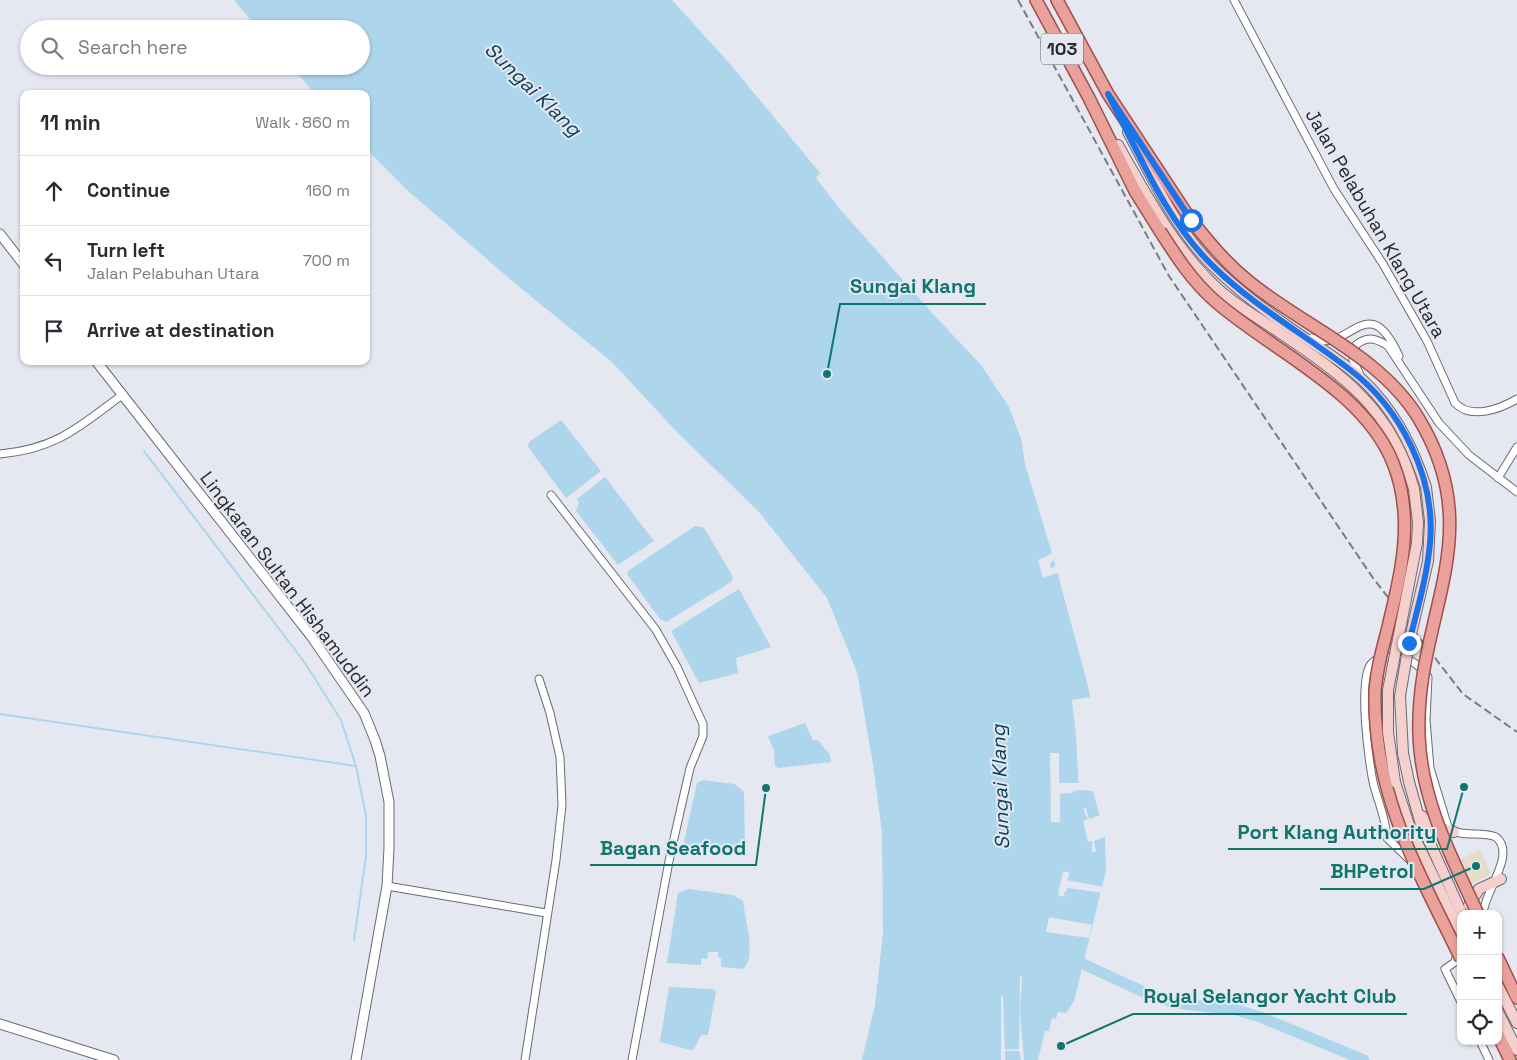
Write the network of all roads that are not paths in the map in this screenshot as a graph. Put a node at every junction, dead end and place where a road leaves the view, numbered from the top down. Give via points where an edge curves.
1 (1036, 0) edge
2 (1057, 0) edge
3 (1234, 0) edge
4 (1108, 94) junction
5 (1089, 98) junction
6 (0, 234) edge
7 (20, 260) edge
8 (1296, 332) junction
9 (99, 365) edge
10 (1408, 374) junction
11 (1362, 379) junction
12 (122, 395) junction
13 (1517, 399) edge
14 (1517, 448) edge
15 (0, 454) edge
16 (1498, 478) junction
17 (1517, 492) edge
18 (551, 495) dead end
19 (539, 679) dead end
20 (1414, 799) junction
21 (1454, 832) junction
22 (1501, 880) junction
23 (1435, 882) junction
24 (387, 886) junction
25 (1460, 910) edge
26 (1468, 910) edge
27 (1476, 910) edge
28 (1484, 910) edge
29 (546, 913) junction
30 (1457, 927) edge
31 (1457, 953) edge
32 (1459, 955) edge
33 (1501, 955) edge
34 (1502, 966) edge
35 (1517, 988) edge
36 (1502, 994) edge
37 (1517, 998) edge
38 (1460, 1000) edge
39 (1502, 1020) edge
40 (1516, 1022) edge
41 (0, 1024) edge
42 (1502, 1043) edge
43 (1482, 1045) edge
44 (1517, 1050) edge
45 (114, 1060) edge
46 (356, 1060) edge
47 (525, 1060) edge
48 (632, 1060) edge
49 (1489, 1060) edge
50 (1510, 1060) edge

1 - 5 main road, 103
2 - 4 main road, 103
3 - 13 street, Jalan Pelabuhan Klang Utara via 1334,189 1427,341 1455,403 1469,412 1503,407
4 - 8 main road, 103 via 1164,202 1196,247 1240,291
4 - 27 main road, bridge via 1191,220 1227,263 1389,382 1418,417 1441,463 1451,508 1450,549 1424,670 1419,736 1439,830
5 - 23 main road, 103, bridge via 1174,240 1219,290 1330,369 1371,404 1387,425 1407,463 1414,489 1417,543 1388,690 1388,732 1395,782 1410,828
5 - 32 main road, bridge via 1135,191 1194,282 1247,328 1332,388 1360,413 1380,437 1393,462 1403,493 1406,542 1377,673 1378,752 1384,785 1400,832
6 - 7 street
8 - 10 street via 1318,341 1336,340 1354,327 1374,325 1385,331
8 - 11 main road, 103
9 - 12 street, Lingkaran Sultan Hishamuddin
10 - 11 street via 1388,346 1368,338 1354,349 1353,360
10 - 16 street via 1439,423 1469,455
11 - 20 main road, 103, bridge via 1388,408 1402,431 1416,457 1426,487 1430,521 1428,561 1400,696 1403,753
12 - 15 street via 74,431 40,448
12 - 24 street, Lingkaran Sultan Hishamuddin via 311,636 364,713 380,756 389,802
14 - 16 street
16 - 17 street
18 - 48 street via 656,630 703,724 703,736 690,768 670,856
19 - 29 street via 560,756 562,782 556,860
20 - 21 main road via 1427,823
20 - 25 main road, 103 via 1420,821
21 - 22 street via 1495,837 1502,841 1510,857
21 - 23 street via 1445,821 1430,768 1426,720 1428,677 1415,662 1385,656 1372,663 1366,671 1367,749 1374,787 1387,824 1387,838
22 - 26 main road via 1479,889 1469,902
22 - 28 street via 1487,898
23 - 30 main road, 103
24 - 29 street
24 - 46 street, Lingkaran Sultan Hishamuddin
29 - 47 street
31 - 38 street via 1455,962 1445,970
33 - 35 street
34 - 37 main road
36 - 40 main road
39 - 44 main road
41 - 45 street
42 - 50 main road
43 - 49 street

